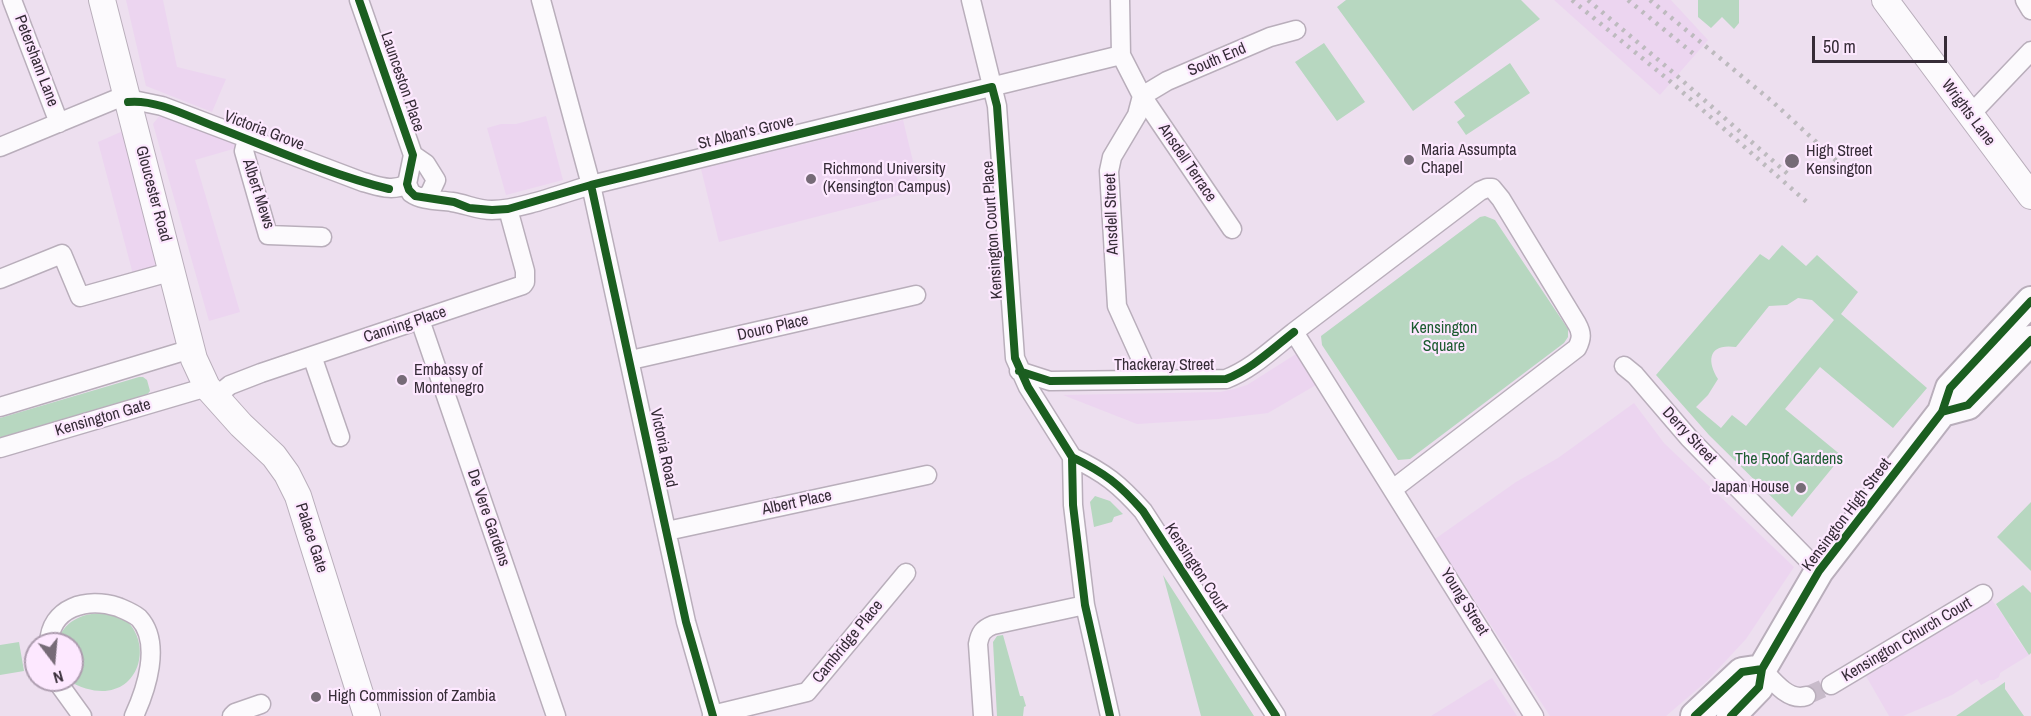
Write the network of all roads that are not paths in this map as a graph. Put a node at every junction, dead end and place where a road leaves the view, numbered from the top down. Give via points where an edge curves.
1 (12, 0) edge
2 (102, 0) edge
3 (359, 0) edge
4 (541, 0) edge
5 (971, 0) edge
6 (1120, 0) edge
7 (1885, 0) edge
8 (2025, 0) edge
9 (2031, 10) edge
10 (1296, 30) dead end
11 (2031, 51) edge
12 (1120, 55) junction
13 (992, 87) junction
14 (1142, 96) junction
15 (127, 99) junction
16 (1970, 115) junction
17 (59, 123) junction
18 (248, 139) junction
19 (0, 147) edge
20 (413, 155) junction
21 (407, 184) junction
22 (591, 185) junction
23 (2031, 196) edge
24 (424, 198) junction
25 (508, 209) junction
26 (1232, 229) dead end
27 (322, 237) dead end
28 (173, 271) junction
29 (0, 279) edge
30 (916, 295) dead end
31 (2031, 301) edge
32 (420, 320) junction
33 (1294, 332) junction
34 (2031, 340) edge
35 (191, 349) junction
36 (312, 356) junction
37 (630, 360) junction
38 (1623, 366) dead end
39 (1019, 371) junction
40 (1150, 379) junction
41 (211, 392) junction
42 (0, 406) edge
43 (1942, 412) junction
44 (340, 437) dead end
45 (0, 448) edge
46 (1072, 457) junction
47 (927, 475) dead end
48 (1393, 489) junction
49 (667, 531) junction
50 (1819, 571) junction
51 (906, 573) dead end
52 (1983, 594) dead end
53 (1085, 605) junction
54 (50, 632) edge
55 (1762, 669) junction
56 (1831, 685) tunnel mouth
57 (65, 692) edge
58 (1806, 696) tunnel mouth
59 (261, 704) dead end
60 (1723, 709) edge
61 (82, 716) edge
62 (134, 716) edge
63 (232, 716) edge
64 (367, 716) edge
65 (556, 716) edge
66 (712, 716) edge
67 (983, 716) edge
68 (1110, 716) edge
69 (1276, 716) edge
70 (1534, 716) edge
71 (1695, 716) edge

1 - 17 street, Petersham Lane
2 - 15 main road, Gloucester Road
3 - 20 street, Launceston Place
4 - 22 street, Victoria Road
5 - 13 street, Kensington Court Place
6 - 12 street
7 - 16 main road, Wrights Lane
8 - 9 street
10 - 14 street, South End via 1270,37 1167,81
11 - 16 street
12 - 13 street, St Alban's Grove
12 - 14 street
13 - 22 street, St Alban's Grove
13 - 39 street, Kensington Court Place via 997,106
14 - 26 street, Ansdell Terrace
14 - 40 street, Ansdell Street via 1137,115 1112,157 1109,171 1117,306
15 - 17 street
15 - 18 street, Victoria Grove via 162,106
15 - 28 main road, Gloucester Road
16 - 23 main road, Wrights Lane
17 - 19 street
18 - 21 street, Victoria Grove via 363,183 389,189
18 - 27 street, Albert Mews via 244,151 268,235
20 - 21 street, Launceston Place
20 - 24 street, Launceston Place via 426,164 436,180
21 - 24 street via 411,194
22 - 25 street, St Alban's Grove
22 - 37 street, Victoria Road
24 - 25 street via 469,208
25 - 32 street, Canning Place via 525,282 520,287
28 - 29 street via 80,297 62,254
28 - 35 main road, Gloucester Road
30 - 37 street, Douro Place
31 - 43 main road, Kensington High Street via 1950,388
32 - 36 street, Canning Place
32 - 65 street, De Vere Gardens
33 - 40 street, Thackeray Street via 1240,374 1226,379
33 - 48 street
33 - 48 street via 1480,191 1492,188 1501,199 1577,324 1582,335 1580,342
34 - 43 main road via 1968,405
35 - 41 main road, Gloucester Road
35 - 42 street
36 - 41 street, Canning Place
36 - 44 street
37 - 49 street, Victoria Road
38 - 50 street, Derry Street
39 - 40 street, Thackeray Street via 1050,381
39 - 46 street
41 - 45 street, Kensington Gate
41 - 64 main road, Palace Gate via 274,456 298,496
43 - 50 main road, Kensington High Street
46 - 53 street via 1073,505
46 - 69 street, Kensington Court via 1099,470 1121,487 1143,512
47 - 49 street, Albert Place
48 - 70 street, Young Street
49 - 66 street, Victoria Road via 688,631
50 - 55 main road, Kensington High Street
51 - 66 street, Cambridge Place via 807,692
52 - 56 street, Kensington Church Court
53 - 67 street via 984,629 978,644
53 - 68 street
54 - 62 street via 57,618 82,604 95,602 128,611 139,619 150,648 150,666
55 - 58 street via 1791,695
55 - 60 main road via 1742,672
57 - 61 street
59 - 63 street
60 - 71 main road

